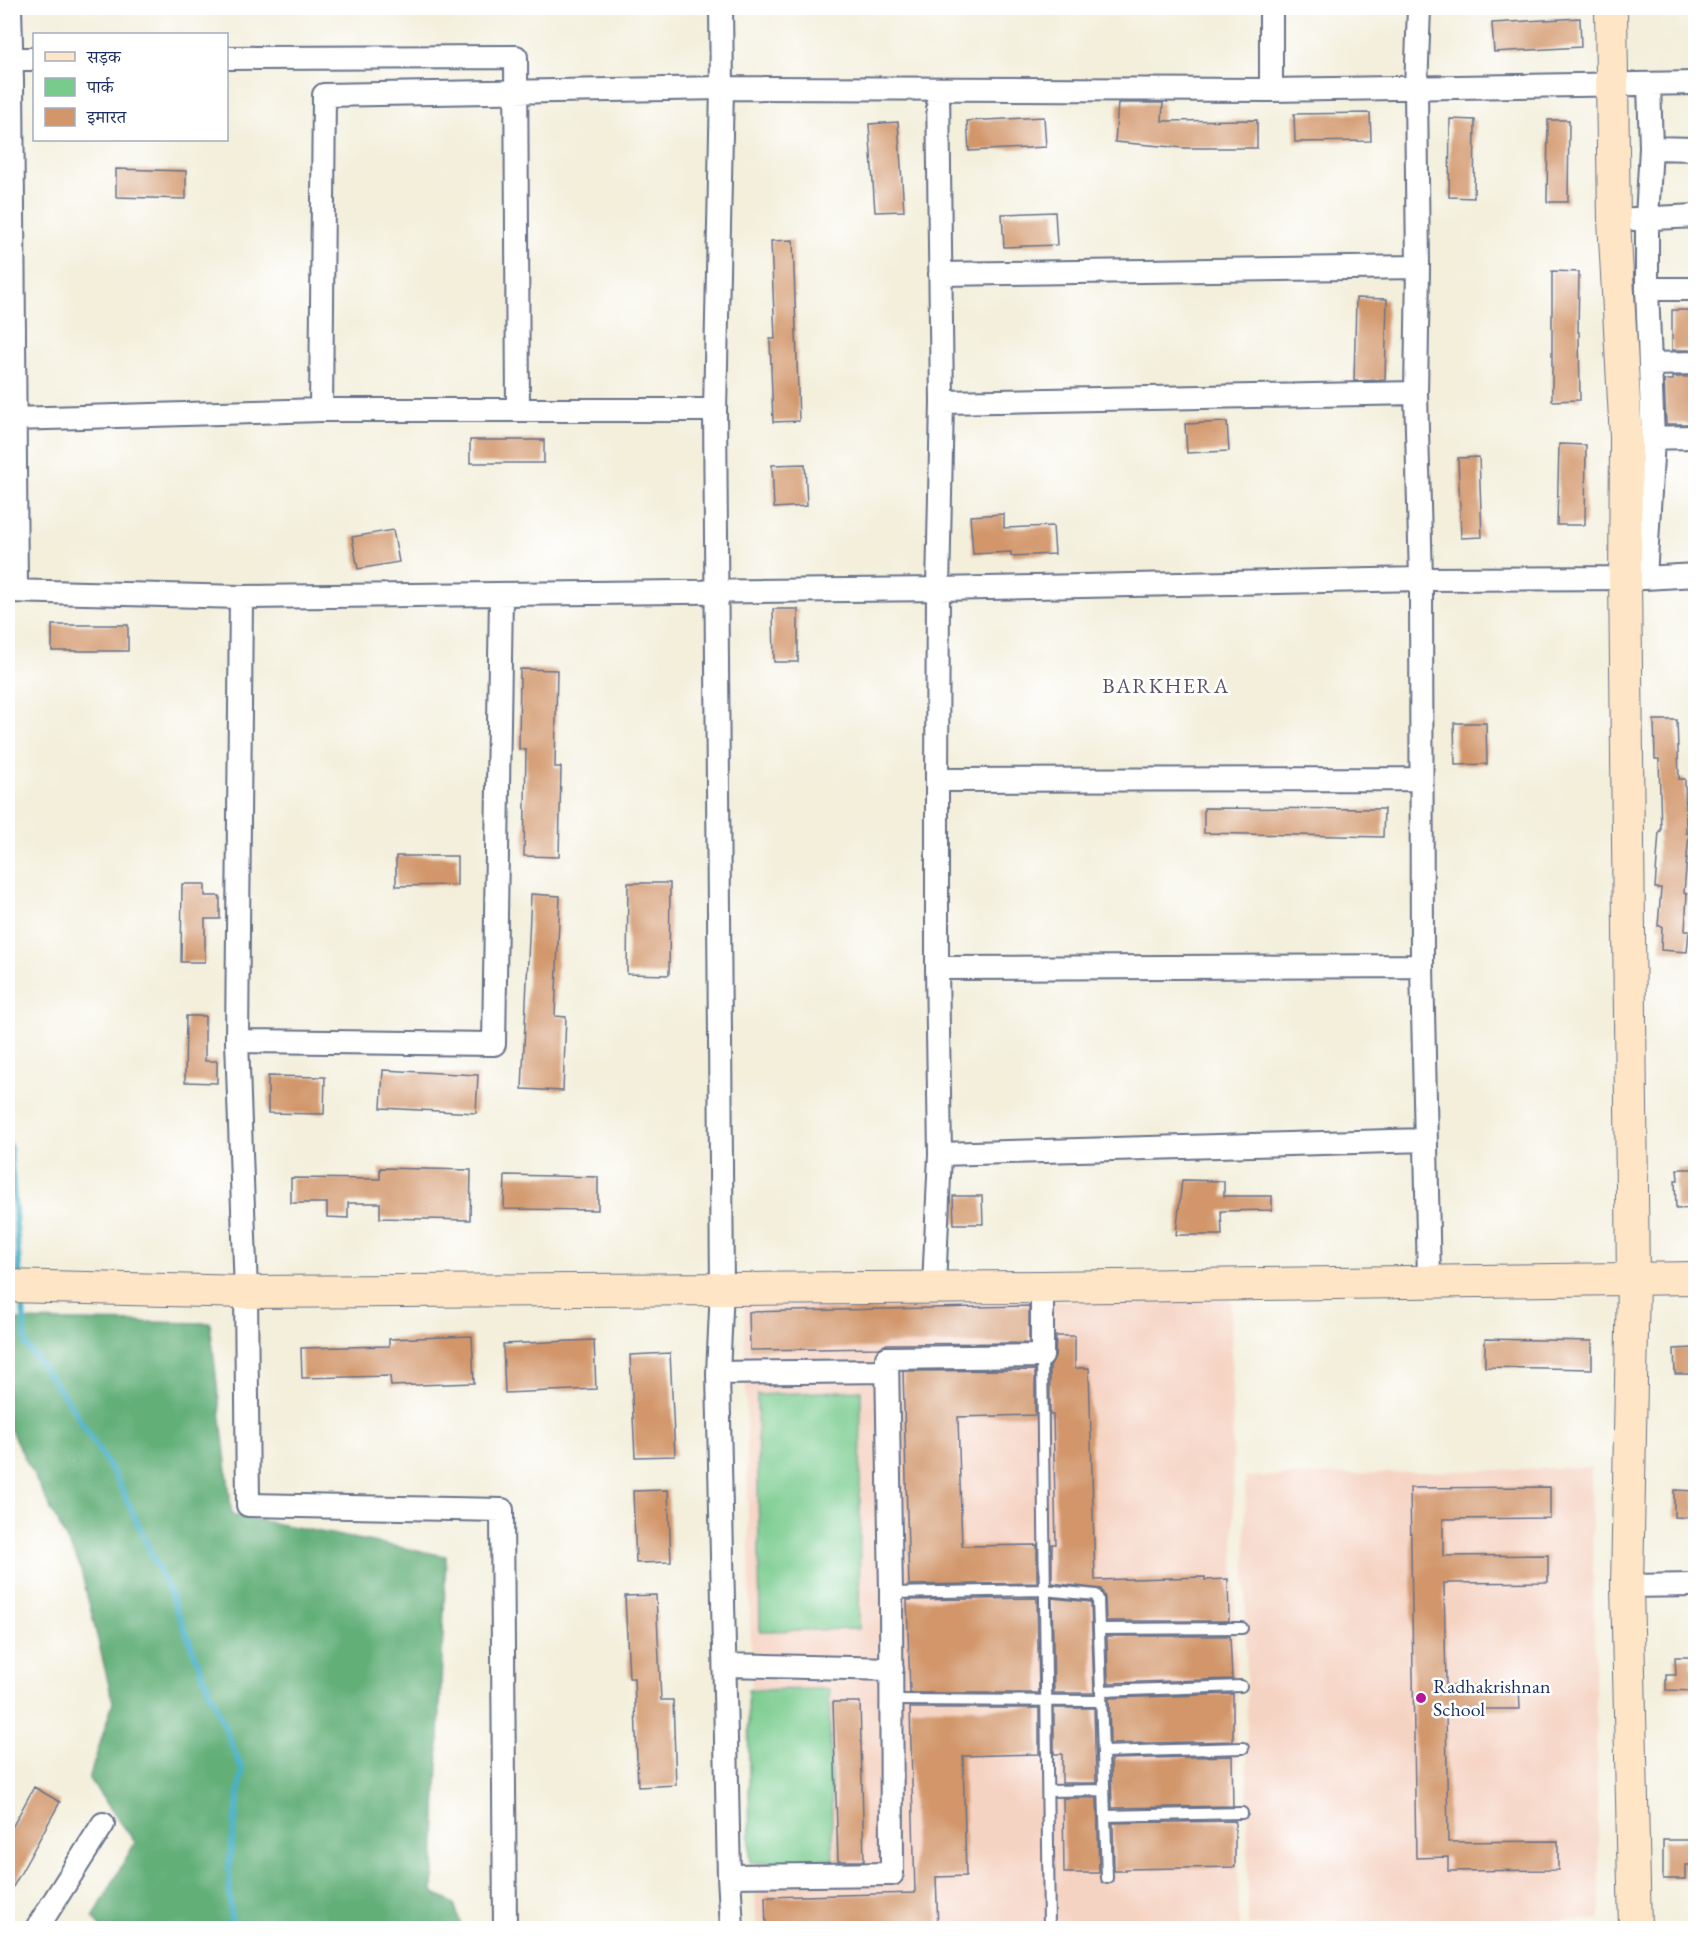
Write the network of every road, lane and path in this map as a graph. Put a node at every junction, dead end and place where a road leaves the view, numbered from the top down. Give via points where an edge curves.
1 (10, 8) edge
2 (721, 8) edge
3 (1271, 8) edge
4 (1419, 8) edge
5 (1611, 8) edge
6 (33, 58) edge
7 (228, 58) edge
8 (11, 59) junction
9 (1695, 83) edge
10 (1612, 84) junction
11 (1649, 84) junction
12 (722, 88) junction
13 (938, 88) junction
14 (1416, 89) junction
15 (1271, 90) junction
16 (516, 93) junction
17 (1651, 148) junction
18 (1695, 149) edge
19 (1695, 216) edge
20 (1647, 218) junction
21 (1614, 220) junction
22 (1418, 267) junction
23 (940, 274) junction
24 (1647, 289) junction
25 (1695, 290) edge
26 (1695, 363) edge
27 (1650, 364) junction
28 (1416, 393) junction
29 (942, 402) junction
30 (518, 409) junction
31 (321, 410) junction
32 (715, 410) junction
33 (13, 419) junction
34 (1695, 437) edge
35 (1640, 438) junction
36 (1695, 574) edge
37 (1635, 578) junction
38 (1421, 579) junction
39 (938, 589) junction
40 (12, 591) edge
41 (717, 592) junction
42 (501, 595) junction
43 (241, 597) junction
44 (1421, 779) junction
45 (937, 780) junction
46 (1422, 966) junction
47 (937, 968) junction
48 (237, 1041) junction
49 (1425, 1140) junction
50 (940, 1154) junction
51 (1695, 1278) edge
52 (1429, 1280) junction
53 (1633, 1280) junction
54 (8, 1286) edge
55 (934, 1287) junction
56 (1042, 1287) junction
57 (722, 1289) junction
58 (246, 1292) junction
59 (1042, 1356) junction
60 (886, 1371) junction
61 (718, 1374) junction
62 (1695, 1585) edge
63 (1627, 1586) junction
64 (1044, 1590) junction
65 (891, 1593) junction
66 (1242, 1628) dead end
67 (1099, 1629) junction
68 (725, 1665) junction
69 (892, 1669) junction
70 (1241, 1686) dead end
71 (1101, 1696) junction
72 (891, 1700) junction
73 (1047, 1702) junction
74 (1243, 1748) dead end
75 (1103, 1752) junction
76 (1104, 1790) junction
77 (1048, 1791) junction
78 (1242, 1813) dead end
79 (1105, 1816) junction
80 (103, 1824) dead end
81 (729, 1876) junction
82 (1107, 1878) dead end
83 (37, 1929) edge
84 (505, 1929) edge
85 (732, 1929) edge
86 (1049, 1929) edge
87 (1635, 1929) edge

1 - 8 street
2 - 12 street
3 - 15 street
4 - 14 street
5 - 10 main road
6 - 8 street
7 - 16 street via 516,57
8 - 33 street
9 - 11 street
10 - 11 street
10 - 14 street
10 - 21 main road
11 - 17 street
12 - 13 street
12 - 16 street
12 - 32 street
13 - 15 street
13 - 23 street
14 - 15 street
14 - 22 street
16 - 30 street
16 - 31 street via 324,95
17 - 18 street
17 - 20 street
19 - 20 street
20 - 21 street
20 - 24 street
21 - 35 main road
22 - 23 street
22 - 28 street
23 - 29 street
24 - 25 street
24 - 27 street
26 - 27 street
27 - 35 street
28 - 29 street
28 - 38 street
29 - 39 street
30 - 31 street
30 - 32 street
31 - 33 street
32 - 41 street
33 - 40 street
34 - 35 street
35 - 37 main road
36 - 37 street
37 - 38 street
37 - 53 main road
38 - 39 street
38 - 44 street
39 - 41 street
39 - 45 street
40 - 43 street
41 - 42 street
41 - 57 street
42 - 43 street
42 - 48 street via 494,1044
43 - 48 street
44 - 45 street
44 - 46 street
45 - 47 street
46 - 47 street
46 - 49 street
47 - 50 street
48 - 58 street
49 - 50 street
49 - 52 street
50 - 55 street
51 - 53 main road
52 - 53 main road
52 - 56 main road
53 - 63 main road
54 - 58 main road
55 - 56 main road
55 - 57 main road
56 - 59 street
57 - 58 main road
57 - 61 street
58 - 84 street via 248,1505 502,1510
59 - 60 street via 887,1358
59 - 64 lane
60 - 61 street
60 - 65 street
61 - 68 street
62 - 63 street
63 - 87 main road
64 - 65 lane
64 - 67 lane via 1096,1595
64 - 73 lane
65 - 69 street
66 - 67 lane
67 - 71 lane
68 - 69 street
68 - 81 street
69 - 72 street
70 - 71 lane
71 - 73 lane
71 - 75 lane
72 - 73 lane
72 - 81 street via 892,1874
73 - 77 lane
74 - 75 lane
75 - 76 lane
76 - 77 lane
76 - 79 lane
77 - 86 lane
78 - 79 lane
79 - 82 lane
80 - 83 street
81 - 85 street

